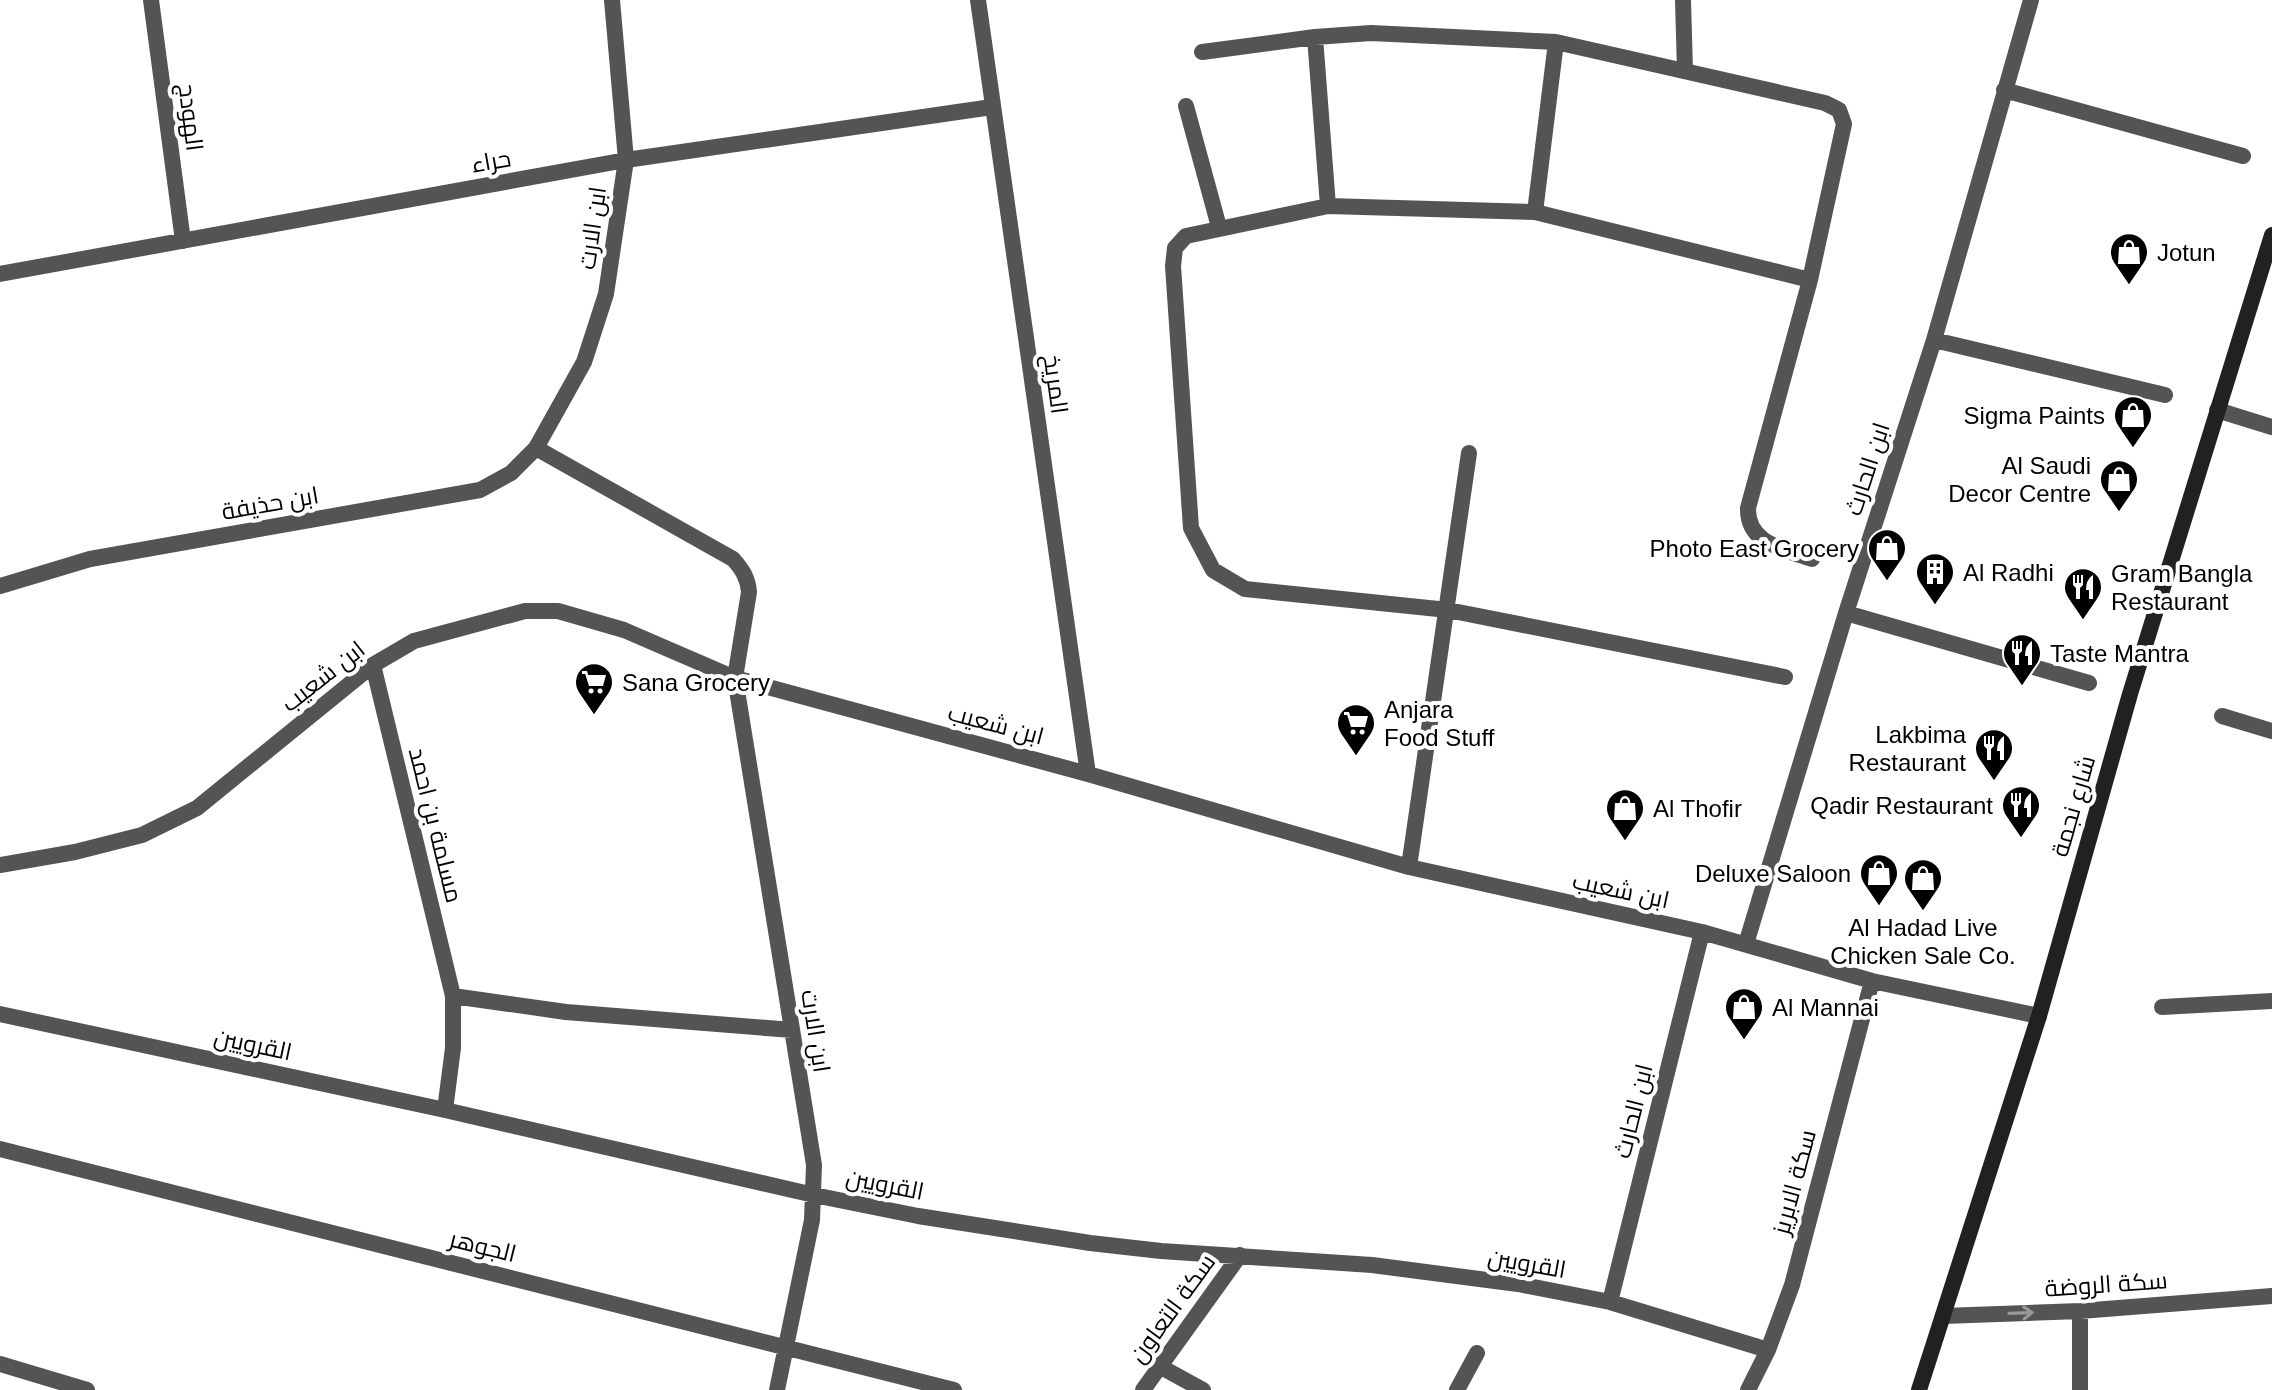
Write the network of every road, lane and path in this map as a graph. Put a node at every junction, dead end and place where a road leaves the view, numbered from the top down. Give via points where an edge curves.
1 (151, 0) edge
2 (612, 0) edge
3 (978, 0) edge
4 (1683, 0) edge
5 (2031, 0) edge
6 (1315, 37) junction
7 (1556, 42) junction
8 (1202, 52) dead end
9 (1685, 71) junction
10 (2004, 90) junction
11 (1186, 106) dead end
12 (992, 107) junction
13 (2243, 156) dead end
14 (626, 160) junction
15 (1328, 206) junction
16 (1535, 212) junction
17 (1219, 227) junction
18 (2272, 235) edge
19 (183, 241) junction
20 (0, 274) edge
21 (1810, 280) junction
22 (1934, 340) junction
23 (2165, 395) dead end
24 (2217, 410) junction
25 (2272, 427) edge
26 (536, 448) junction
27 (1469, 453) dead end
28 (1812, 559) dead end
29 (0, 586) edge
30 (1448, 610) junction
31 (1846, 613) junction
32 (373, 665) junction
33 (1785, 677) dead end
34 (735, 678) junction
35 (2089, 683) dead end
36 (2222, 716) dead end
37 (2272, 731) edge
38 (1088, 774) junction
39 (0, 865) edge
40 (1409, 867) junction
41 (1702, 932) junction
42 (1746, 944) junction
43 (1872, 981) junction
44 (453, 996) junction
45 (2272, 1001) edge
46 (2162, 1007) dead end
47 (0, 1014) edge
48 (2039, 1016) junction
49 (792, 1030) junction
50 (445, 1110) junction
51 (0, 1149) edge
52 (814, 1195) junction
53 (1240, 1255) junction
54 (2272, 1296) edge
55 (1610, 1302) junction
56 (2080, 1311) junction
57 (1943, 1316) junction
58 (787, 1348) junction
59 (1768, 1350) junction
60 (1477, 1353) dead end
61 (0, 1364) edge
62 (1161, 1367) junction
63 (87, 1390) edge
64 (777, 1390) edge
65 (954, 1390) edge
66 (1143, 1390) edge
67 (1203, 1390) edge
68 (1457, 1390) edge
69 (1748, 1390) edge
70 (1919, 1390) edge
71 (2080, 1390) edge

1 - 19 street, الهودج
2 - 14 street, ابن الارت
3 - 12 street, المريخ
4 - 9 street
5 - 10 street, ابن الحارث
6 - 7 street via 1371,33
6 - 8 street
6 - 15 street
7 - 9 street
7 - 16 street
9 - 21 street via 1839,110 1844,124
10 - 13 street
10 - 22 street, ابن الحارث
11 - 17 street
12 - 14 street, حراء
12 - 38 street, المريخ
14 - 19 street, حراء
14 - 26 street, ابن الارت via 606,294 584,362
15 - 16 street
15 - 17 street
16 - 21 street
17 - 30 street via 1186,236 1175,248 1173,266 1191,528 1213,570 1245,589
18 - 24 main road, شارع نجمة
19 - 20 street, حراء
21 - 28 street via 1748,520 1752,531 1771,544
22 - 23 street
22 - 31 street, ابن الحارث
24 - 25 street
24 - 48 main road, شارع نجمة
26 - 29 street, ابن حذيفة via 511,473 480,490 90,559
26 - 34 street, ابن الارت via 739,565 749,592
27 - 30 street
30 - 33 street
30 - 40 street
31 - 35 street
31 - 42 street, ابن الحارث
32 - 34 street, ابن شعيب via 414,641 525,611 558,611 624,630
32 - 39 street, ابن شعيب via 197,808 142,835
32 - 44 street, مسلمة بن احمد
34 - 38 street, ابن شعيب
34 - 49 street, ابن الارت
36 - 37 street
38 - 40 street, ابن شعيب
40 - 41 street, ابن شعيب
41 - 42 street, ابن شعيب
41 - 55 street, ابن الحارث
42 - 43 street, ابن شعيب
43 - 48 street, ابن شعيب
43 - 59 street, سكة الابريز via 1792,1285
44 - 49 street via 566,1012
44 - 50 street, مسلمة بن احمد
45 - 46 street
47 - 50 street, القرويين
48 - 57 main road, شارع نجمة
49 - 52 street, ابن الارت
50 - 52 street, القرويين
51 - 58 street, الجوهر
52 - 53 street, القرويين via 1090,1243
52 - 58 street, ابن الارت
53 - 55 street, القرويين via 1425,1272
53 - 62 street, سكة التعاون
54 - 56 street, سكة الروضة
55 - 59 street, القرويين
57 -> 56 street, سكة الروضة
56 - 71 street
57 - 70 main road, شارع نجمة
58 - 64 street, ابن الارت
58 - 65 street, الجوهر
59 - 69 street, سكة الابريز
60 - 68 street
61 - 63 street
62 - 66 street, سكة التعاون
62 - 67 street

